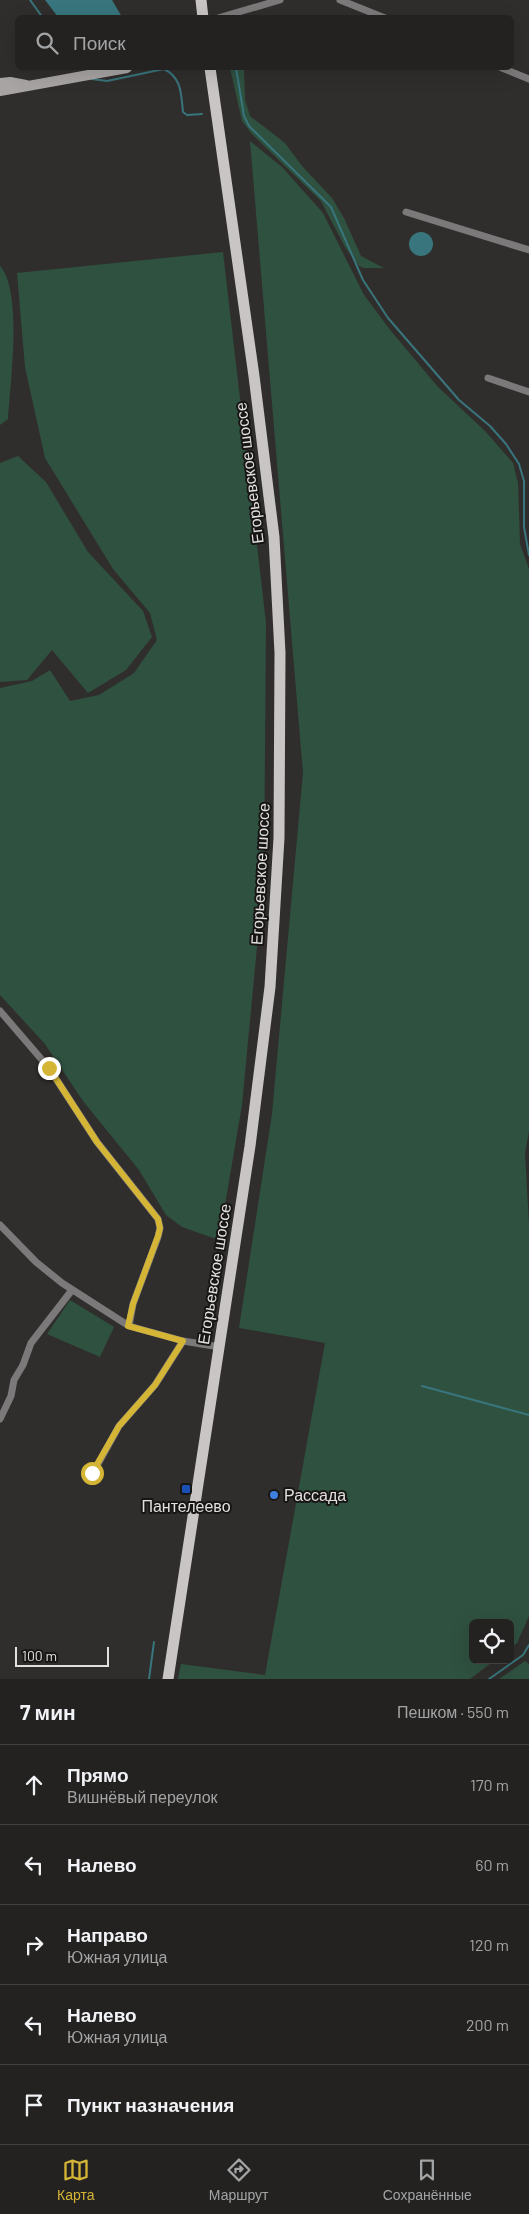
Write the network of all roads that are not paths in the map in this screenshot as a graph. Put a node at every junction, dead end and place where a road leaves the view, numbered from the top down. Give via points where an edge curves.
1 (201, 0) edge
2 (280, 0) edge
3 (340, 0) edge
4 (203, 15) edge
5 (228, 15) edge
6 (378, 15) edge
7 (116, 70) edge
8 (210, 70) edge
9 (507, 70) edge
10 (529, 79) edge
11 (0, 83) edge
12 (32, 86) junction
13 (0, 91) edge
14 (406, 212) dead end
15 (529, 250) edge
16 (488, 378) dead end
17 (529, 392) edge
18 (0, 1011) edge
19 (1, 1228) edge
20 (72, 1290) junction
21 (128, 1326) junction
22 (183, 1341) junction
23 (220, 1347) junction
24 (0, 1419) edge
25 (92, 1473) dead end
26 (168, 1679) edge

1 - 4 main road
2 - 5 street
3 - 6 street
7 - 12 street
8 - 23 main road, Егорьевское шоссе via 274,537 280,691 279,838 270,987
9 - 10 street
11 - 12 street
12 - 13 street
14 - 15 street
16 - 17 street
18 - 21 street via 49,1068 97,1142 158,1219 158,1236
19 - 20 street via 36,1262
20 - 21 street
20 - 24 street via 31,1343
21 - 22 street
22 - 23 street
22 - 25 street via 155,1385 119,1426
23 - 26 main road, Егорьевское шоссе

